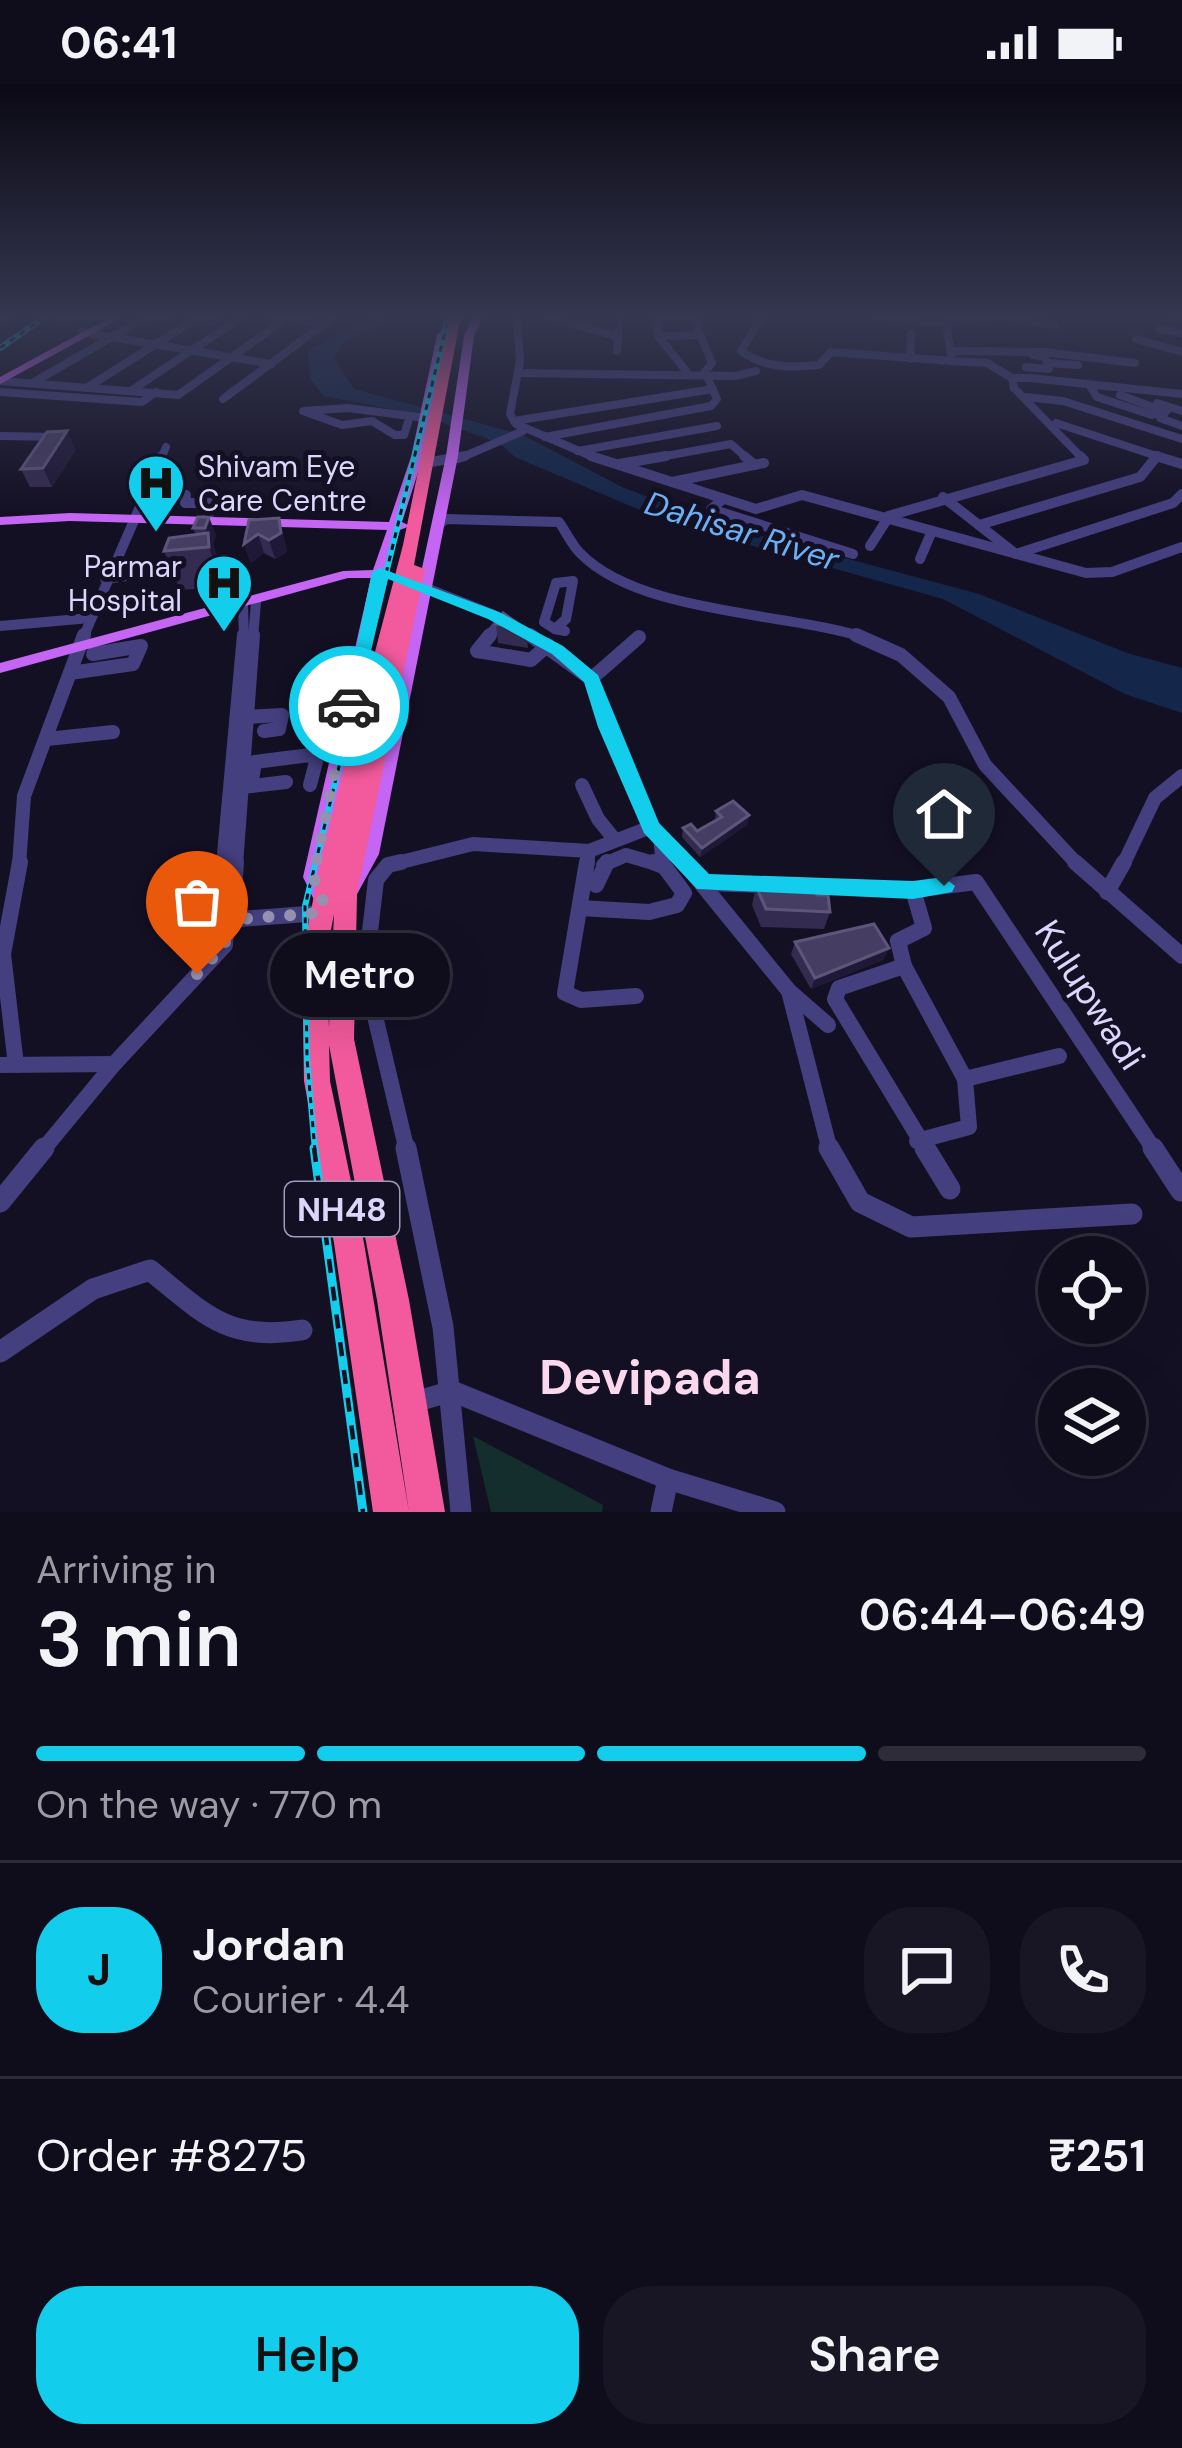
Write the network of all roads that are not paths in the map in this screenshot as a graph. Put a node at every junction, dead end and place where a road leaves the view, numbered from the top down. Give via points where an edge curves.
1 (13, 382) edge
2 (35, 382) edge
3 (96, 382) edge
4 (145, 382) edge
5 (197, 382) edge
6 (247, 382) edge
7 (433, 382) edge
8 (452, 382) edge
9 (459, 382) edge
10 (519, 382) edge
11 (709, 382) edge
12 (1008, 382) edge
13 (1026, 382) edge
14 (1057, 382) edge
15 (31, 384) junction
16 (1090, 386) junction
17 (88, 387) junction
18 (713, 389) junction
19 (132, 390) junction
20 (1018, 390) junction
21 (0, 392) edge
22 (156, 392) junction
23 (1134, 393) junction
24 (1182, 394) edge
25 (1115, 397) junction
26 (223, 399) dead end
27 (639, 401) junction
28 (1169, 407) junction
29 (291, 408) dead end
30 (1131, 408) junction
31 (304, 410) junction
32 (583, 410) junction
33 (1182, 411) edge
34 (370, 416) junction
35 (410, 416) junction
36 (654, 417) junction
37 (425, 419) junction
38 (1045, 420) junction
39 (1182, 425) edge
40 (717, 426) dead end
41 (516, 427) junction
42 (599, 428) junction
43 (455, 432) junction
44 (671, 434) junction
45 (0, 436) edge
46 (65, 437) edge
47 (540, 438) junction
48 (1182, 439) edge
49 (615, 445) junction
50 (166, 447) dead end
51 (578, 451) junction
52 (686, 453) junction
53 (1157, 456) junction
54 (451, 458) junction
55 (416, 460) junction
56 (1182, 464) edge
57 (642, 468) junction
58 (705, 474) junction
59 (667, 483) junction
60 (1182, 494) edge
61 (186, 495) dead end
62 (818, 499) junction
63 (945, 499) junction
64 (722, 500) junction
65 (1164, 506) junction
66 (808, 512) dead end
67 (883, 517) junction
68 (1182, 517) edge
69 (131, 521) junction
70 (0, 523) edge
71 (205, 524) junction
72 (438, 525) junction
73 (979, 525) junction
74 (393, 526) junction
75 (932, 531) junction
76 (870, 546) dead end
77 (1182, 548) edge
78 (853, 554) dead end
79 (1016, 554) junction
80 (920, 560) dead end
81 (374, 568) junction
82 (105, 579) junction
83 (426, 588) junction
84 (250, 607) junction
85 (573, 614) dead end
86 (90, 618) junction
87 (502, 620) junction
88 (0, 626) edge
89 (639, 637) dead end
90 (553, 647) junction
91 (88, 650) junction
92 (0, 668) edge
93 (70, 673) junction
94 (592, 679) junction
95 (244, 697) junction
96 (242, 728) junction
97 (264, 731) dead end
98 (112, 733) dead end
99 (47, 739) junction
100 (1182, 776) edge
101 (286, 782) dead end
102 (310, 785) dead end
103 (582, 785) dead end
104 (240, 787) junction
105 (656, 832) junction
106 (615, 840) junction
107 (589, 851) junction
108 (663, 866) junction
109 (373, 868) junction
110 (704, 883) junction
111 (596, 885) dead end
112 (913, 890) junction
113 (1107, 892) junction
114 (340, 904) junction
115 (580, 908) junction
116 (6, 910) edge
117 (227, 917) junction
118 (1182, 956) edge
119 (904, 966) junction
120 (789, 991) junction
121 (636, 996) dead end
122 (828, 1025) dead end
123 (1059, 1056) dead end
124 (114, 1064) junction
125 (8, 1065) edge
126 (965, 1078) junction
127 (917, 1141) junction
128 (950, 1189) dead end
129 (1181, 1191) edge
130 (0, 1202) edge
131 (1132, 1214) dead end
132 (302, 1330) dead end
133 (0, 1352) edge
134 (452, 1391) junction
135 (410, 1403) junction
136 (668, 1479) junction
137 (428, 1503) edge
138 (391, 1512) edge
139 (461, 1512) edge
140 (661, 1512) edge
141 (775, 1512) edge

1 - 15 street
2 - 15 street
3 - 17 street
4 - 19 street
5 - 22 street via 178,395
6 - 26 street
7 - 37 main road
8 - 114 highway, NH48 via 440,468 366,756
9 - 43 main road
10 - 41 street via 510,415
11 - 18 street
12 - 20 street
13 - 20 street
14 - 16 street
15 - 17 street
16 - 23 street
16 - 30 street via 1097,397
17 - 19 street
18 - 27 street
18 - 36 street via 711,406
19 - 22 street
20 - 38 street
20 - 48 street
21 - 22 street via 135,402
23 - 24 street
23 - 25 street
23 - 28 street
25 - 30 street
25 - 30 street via 1162,410
27 - 32 street
27 - 36 street
28 - 33 street
28 - 39 street via 1160,418
29 - 31 street
31 - 34 street
31 - 34 street via 342,425
32 - 41 street
32 - 42 street
34 - 35 street
34 - 35 street via 401,436
35 - 37 street
36 - 42 street
36 - 44 street
37 - 43 main road
37 - 55 main road
38 - 53 street
38 - 63 street via 1084,460
40 - 44 street
41 - 47 street
41 - 54 street
42 - 47 street
42 - 49 street
43 - 54 main road
44 - 49 street
44 - 52 street
45 - 46 street
47 - 51 street
49 - 51 street
50 - 69 street
51 - 57 street
52 - 57 street
52 - 58 street
52 - 58 street via 731,444 760,464
53 - 56 street
53 - 73 street via 1140,477
54 - 55 street
54 - 72 main road
55 - 74 main road
57 - 59 street
58 - 59 street
59 - 64 street
60 - 65 street
61 - 71 street via 185,503 213,503
62 - 64 street via 795,495 764,509
62 - 66 street
62 - 67 street
63 - 67 street
63 - 73 street
64 - 78 street via 711,508
65 - 68 street
65 - 79 street
67 - 75 street
67 - 76 street
69 - 70 main road
69 - 71 main road
69 - 81 main road via 358,532 373,537
69 - 82 street
71 - 74 main road
72 - 74 main road
72 - 83 main road
72 - 113 street via 559,522 584,561 640,586 886,645 962,712 988,770
73 - 79 street
74 - 81 main road
75 - 79 street
75 - 80 street
77 - 79 street via 1086,573
81 - 83 main road
81 - 84 main road
81 - 114 main road via 313,877
82 - 84 street via 230,562
82 - 86 street
83 - 87 street
83 - 109 main road
84 - 91 main road
84 - 95 street
85 - 90 street
86 - 88 street
86 - 91 street
87 - 90 street
87 - 90 street via 477,651 531,660
89 - 94 street
90 - 94 street
91 - 92 main road
91 - 93 street
91 - 93 street via 141,646 133,664
93 - 99 street
94 - 105 street
95 - 96 street
95 - 96 street
96 - 97 street via 282,715 279,729
96 - 104 street
98 - 99 street
99 - 116 street via 24,796
100 - 113 street via 1148,804
101 - 104 street
102 - 104 street via 318,754 255,762
103 - 106 street
104 - 117 street via 220,908
105 - 106 street
105 - 108 street
105 - 110 street
106 - 107 street
107 - 109 street via 473,844
107 - 115 street
108 - 111 street via 639,854 617,857 603,864
108 - 115 street via 682,899 664,911
109 - 114 main road
109 - 114 street
110 - 112 street, Kulupwadi
110 - 120 street
112 - 119 street via 924,928 898,941
112 - 129 street, Kulupwadi via 976,882
113 - 118 street
114 - 117 street
114 - 134 street via 365,974 422,1214
114 - 135 highway, NH48 via 345,1073
114 - 138 highway, NH48 via 313,990 317,1081
115 - 121 street via 565,993 581,1000
116 - 125 street
117 - 124 street via 225,945
119 - 126 street
119 - 127 street via 839,988 835,999
120 - 122 street
120 - 131 street via 820,1115 856,1200 911,1227
123 - 126 street
124 - 125 street
124 - 130 street
126 - 127 street via 969,1127
127 - 128 street
132 - 133 street via 267,1338 230,1332 150,1270 137,1270
134 - 135 street
134 - 136 street
134 - 139 street
135 - 137 highway, NH48
136 - 140 street
136 - 141 street

